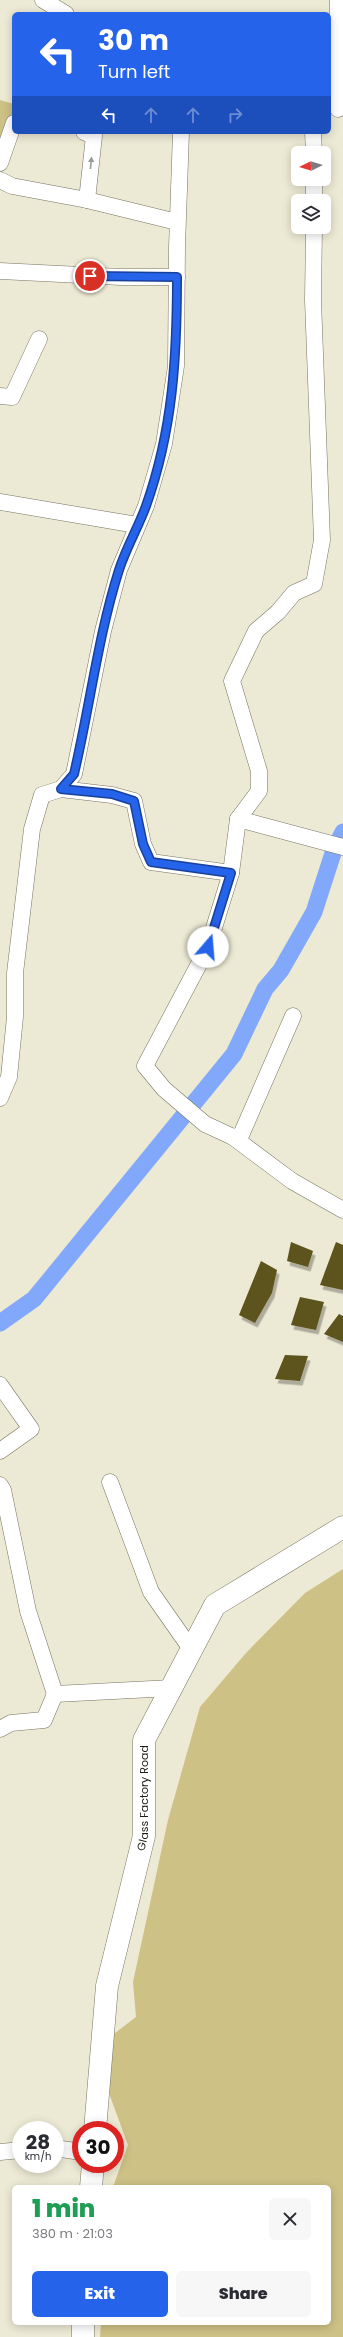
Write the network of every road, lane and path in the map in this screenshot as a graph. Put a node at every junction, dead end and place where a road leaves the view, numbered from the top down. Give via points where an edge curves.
1 (43, 0) edge
2 (338, 0) edge
3 (63, 12) edge
4 (337, 109) edge
5 (12, 129) edge
6 (89, 134) edge
7 (182, 134) edge
8 (313, 134) edge
9 (314, 146) edge
10 (0, 163) edge
11 (0, 180) edge
12 (87, 200) junction
13 (177, 222) junction
14 (314, 234) edge
15 (0, 271) edge
16 (177, 277) junction
17 (39, 339) dead end
18 (0, 396) edge
19 (0, 502) edge
20 (137, 525) junction
21 (61, 789) junction
22 (238, 818) junction
23 (343, 847) edge
24 (231, 873) junction
25 (293, 1016) dead end
26 (0, 1098) edge
27 (233, 1137) junction
28 (343, 1210) edge
29 (0, 1385) edge
30 (0, 1451) edge
31 (110, 1482) dead end
32 (0, 1485) edge
33 (343, 1527) edge
34 (191, 1649) junction
35 (172, 1688) junction
36 (56, 1694) junction
37 (0, 1729) edge
38 (96, 2121) edge
39 (12, 2151) edge
40 (0, 2152) edge
41 (92, 2173) edge
42 (91, 2185) edge
43 (83, 2325) edge
44 (83, 2337) edge

1 - 3 street
2 - 4 street
5 - 10 street
12 -> 6 street via 94,136
7 - 13 street
8 - 9 street
11 - 12 street via 12,186
12 - 13 street
13 - 16 street
14 - 22 street via 313,300 322,540 314,584 294,593 278,612 256,631 232,681 259,771 259,791
15 - 16 street
16 - 20 street via 176,366 164,444 146,506
17 - 18 street via 12,397
19 - 20 street
20 - 21 street via 117,577 74,774
21 - 24 street via 112,794 134,801 143,844 151,862
21 - 26 street via 42,794 32,828 15,973 15,1017 9,1077
22 - 23 street
22 - 24 street
24 - 27 street via 208,947 145,1066 164,1089 205,1124
25 - 27 street via 241,1135
27 - 28 street via 292,1181
29 - 30 street via 32,1429
31 - 34 street via 151,1592
32 - 36 street via 28,1611
33 - 34 main road, Glass Factory Road via 215,1605
34 - 35 main road, Glass Factory Road
35 - 36 street
35 - 38 main road, Glass Factory Road via 144,1740 144,1836 107,1986
36 - 37 street via 44,1720 11,1723
39 - 40 street
41 - 42 main road
43 - 44 main road

